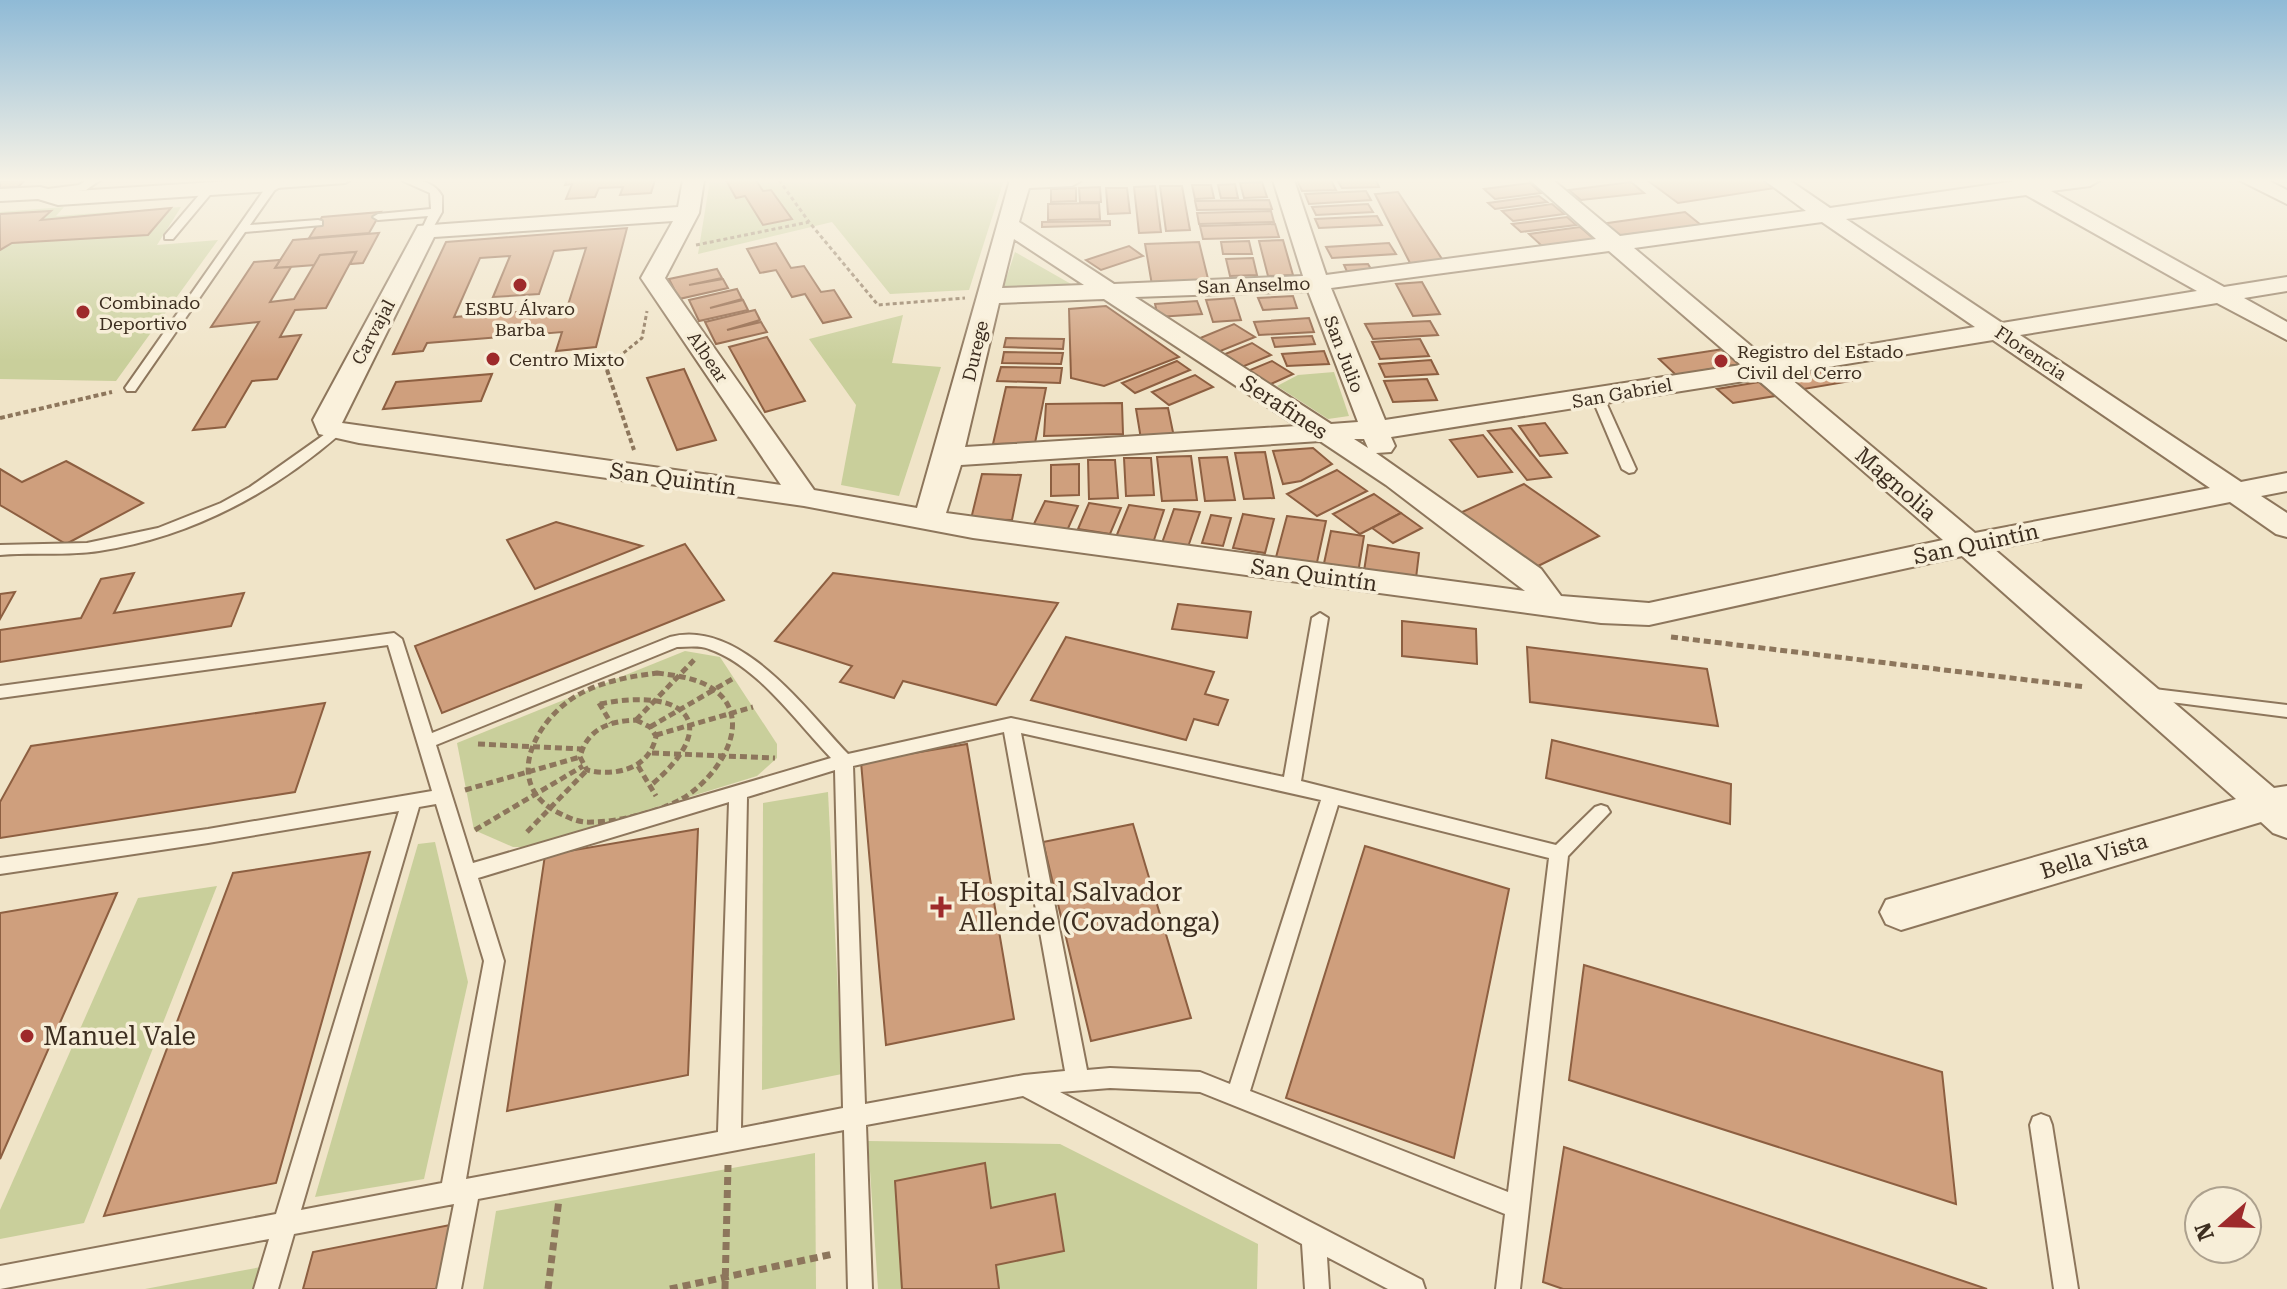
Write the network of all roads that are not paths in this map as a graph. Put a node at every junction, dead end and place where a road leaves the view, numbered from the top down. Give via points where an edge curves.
1 (235, 240) edge
2 (422, 240) edge
3 (673, 240) edge
4 (1003, 240) edge
5 (1031, 240) edge
6 (1303, 240) edge
7 (1610, 240) edge
8 (1643, 240) edge
9 (1862, 240) edge
10 (2121, 240) edge
11 (1614, 244) junction
12 (1317, 283) junction
13 (2287, 284) edge
14 (1104, 289) junction
15 (2219, 295) junction
16 (988, 296) junction
17 (1998, 330) junction
18 (2287, 332) edge
19 (1762, 369) junction
20 (131, 388) road end
21 (1598, 398) junction
22 (1373, 428) junction
23 (335, 431) junction
24 (1322, 432) junction
25 (951, 457) junction
26 (1629, 469) dead end
27 (1396, 479) junction
28 (2287, 482) edge
29 (2235, 493) junction
30 (804, 497) junction
31 (928, 521) junction
32 (2287, 527) edge
33 (1966, 545) junction
34 (0, 550) edge
35 (1548, 604) junction
36 (1320, 618) dead end
37 (0, 692) edge
38 (2144, 694) junction
39 (2287, 711) edge
40 (1011, 724) junction
41 (426, 742) junction
42 (844, 761) junction
43 (1291, 786) junction
44 (738, 793) junction
45 (443, 796) junction
46 (1331, 797) junction
47 (411, 802) junction
48 (2280, 809) edge
49 (1601, 812) dead end
50 (1559, 853) junction
51 (0, 866) edge
52 (470, 872) junction
53 (1901, 912) dead end
54 (1078, 1081) junction
55 (1024, 1085) junction
56 (1237, 1097) junction
57 (853, 1117) junction
58 (2041, 1125) dead end
59 (729, 1140) junction
60 (460, 1191) junction
61 (1516, 1207) junction
62 (285, 1224) junction
63 (1314, 1237) junction
64 (0, 1278) edge
65 (266, 1289) edge
66 (449, 1289) edge
67 (860, 1289) edge
68 (1317, 1289) edge
69 (1413, 1289) edge
70 (1508, 1289) edge
71 (2066, 1289) edge

1 - 20 lane
2 - 23 street, Carvajal via 327,420
3 - 30 street, Albear via 653,278
4 - 16 street, Durege
5 - 14 street, Serafines
6 - 12 street, San Julio
7 - 11 street, Magnolia
8 - 11 street, San Anselmo
9 - 17 street, Florencia
10 - 15 street
11 - 12 street, San Anselmo
11 - 19 street, Magnolia
12 - 14 street, San Anselmo
12 - 22 street, San Julio
13 - 15 street, San Gabriel
14 - 16 street, San Anselmo
14 - 24 street, Serafines
15 - 17 street, San Gabriel
15 - 18 street
16 - 25 street, Durege
17 - 19 street, San Gabriel
17 - 29 street, Florencia
19 - 21 street, San Gabriel
19 - 33 street, Magnolia
21 - 22 street, San Gabriel via 1412,427
21 - 26 lane
22 - 24 street, San Gabriel
22 - 27 street, San Julio
23 - 30 street, San Quintín
23 - 34 lane via 264,486 182,522 99,546
24 - 25 street, San Gabriel
24 - 27 street, Serafines
25 - 31 street, Durege
27 - 35 street, Serafines via 1530,576
28 - 29 street, San Quintín
29 - 32 street, Florencia
29 - 33 street, San Quintín
30 - 31 street, San Quintín
31 - 35 street, San Quintín
33 - 35 street, San Quintín via 1649,614
33 - 38 street, Magnolia
36 - 43 lane
37 - 41 lane via 394,639
38 - 39 lane
38 - 48 street, Magnolia
40 - 42 lane
40 - 43 lane
40 - 54 lane
41 - 42 lane via 676,641 710,643 734,654
41 - 45 lane
42 - 44 lane
42 - 57 lane
43 - 46 lane
44 - 52 lane via 665,810
44 - 59 lane
45 - 47 lane
45 - 52 lane
46 - 50 lane
46 - 56 lane
47 - 51 lane
47 - 62 lane
48 - 53 street, Bella Vista
49 - 50 lane
50 - 61 lane
52 - 60 lane via 494,961
54 - 55 lane
54 - 56 lane via 1156,1077 1200,1082
55 - 57 lane
55 - 63 lane
56 - 61 lane
57 - 59 lane
57 - 67 lane
58 - 71 lane
59 - 60 lane
60 - 62 lane
60 - 66 lane
61 - 70 lane
62 - 64 lane
62 - 65 lane
63 - 68 lane
63 - 69 lane

